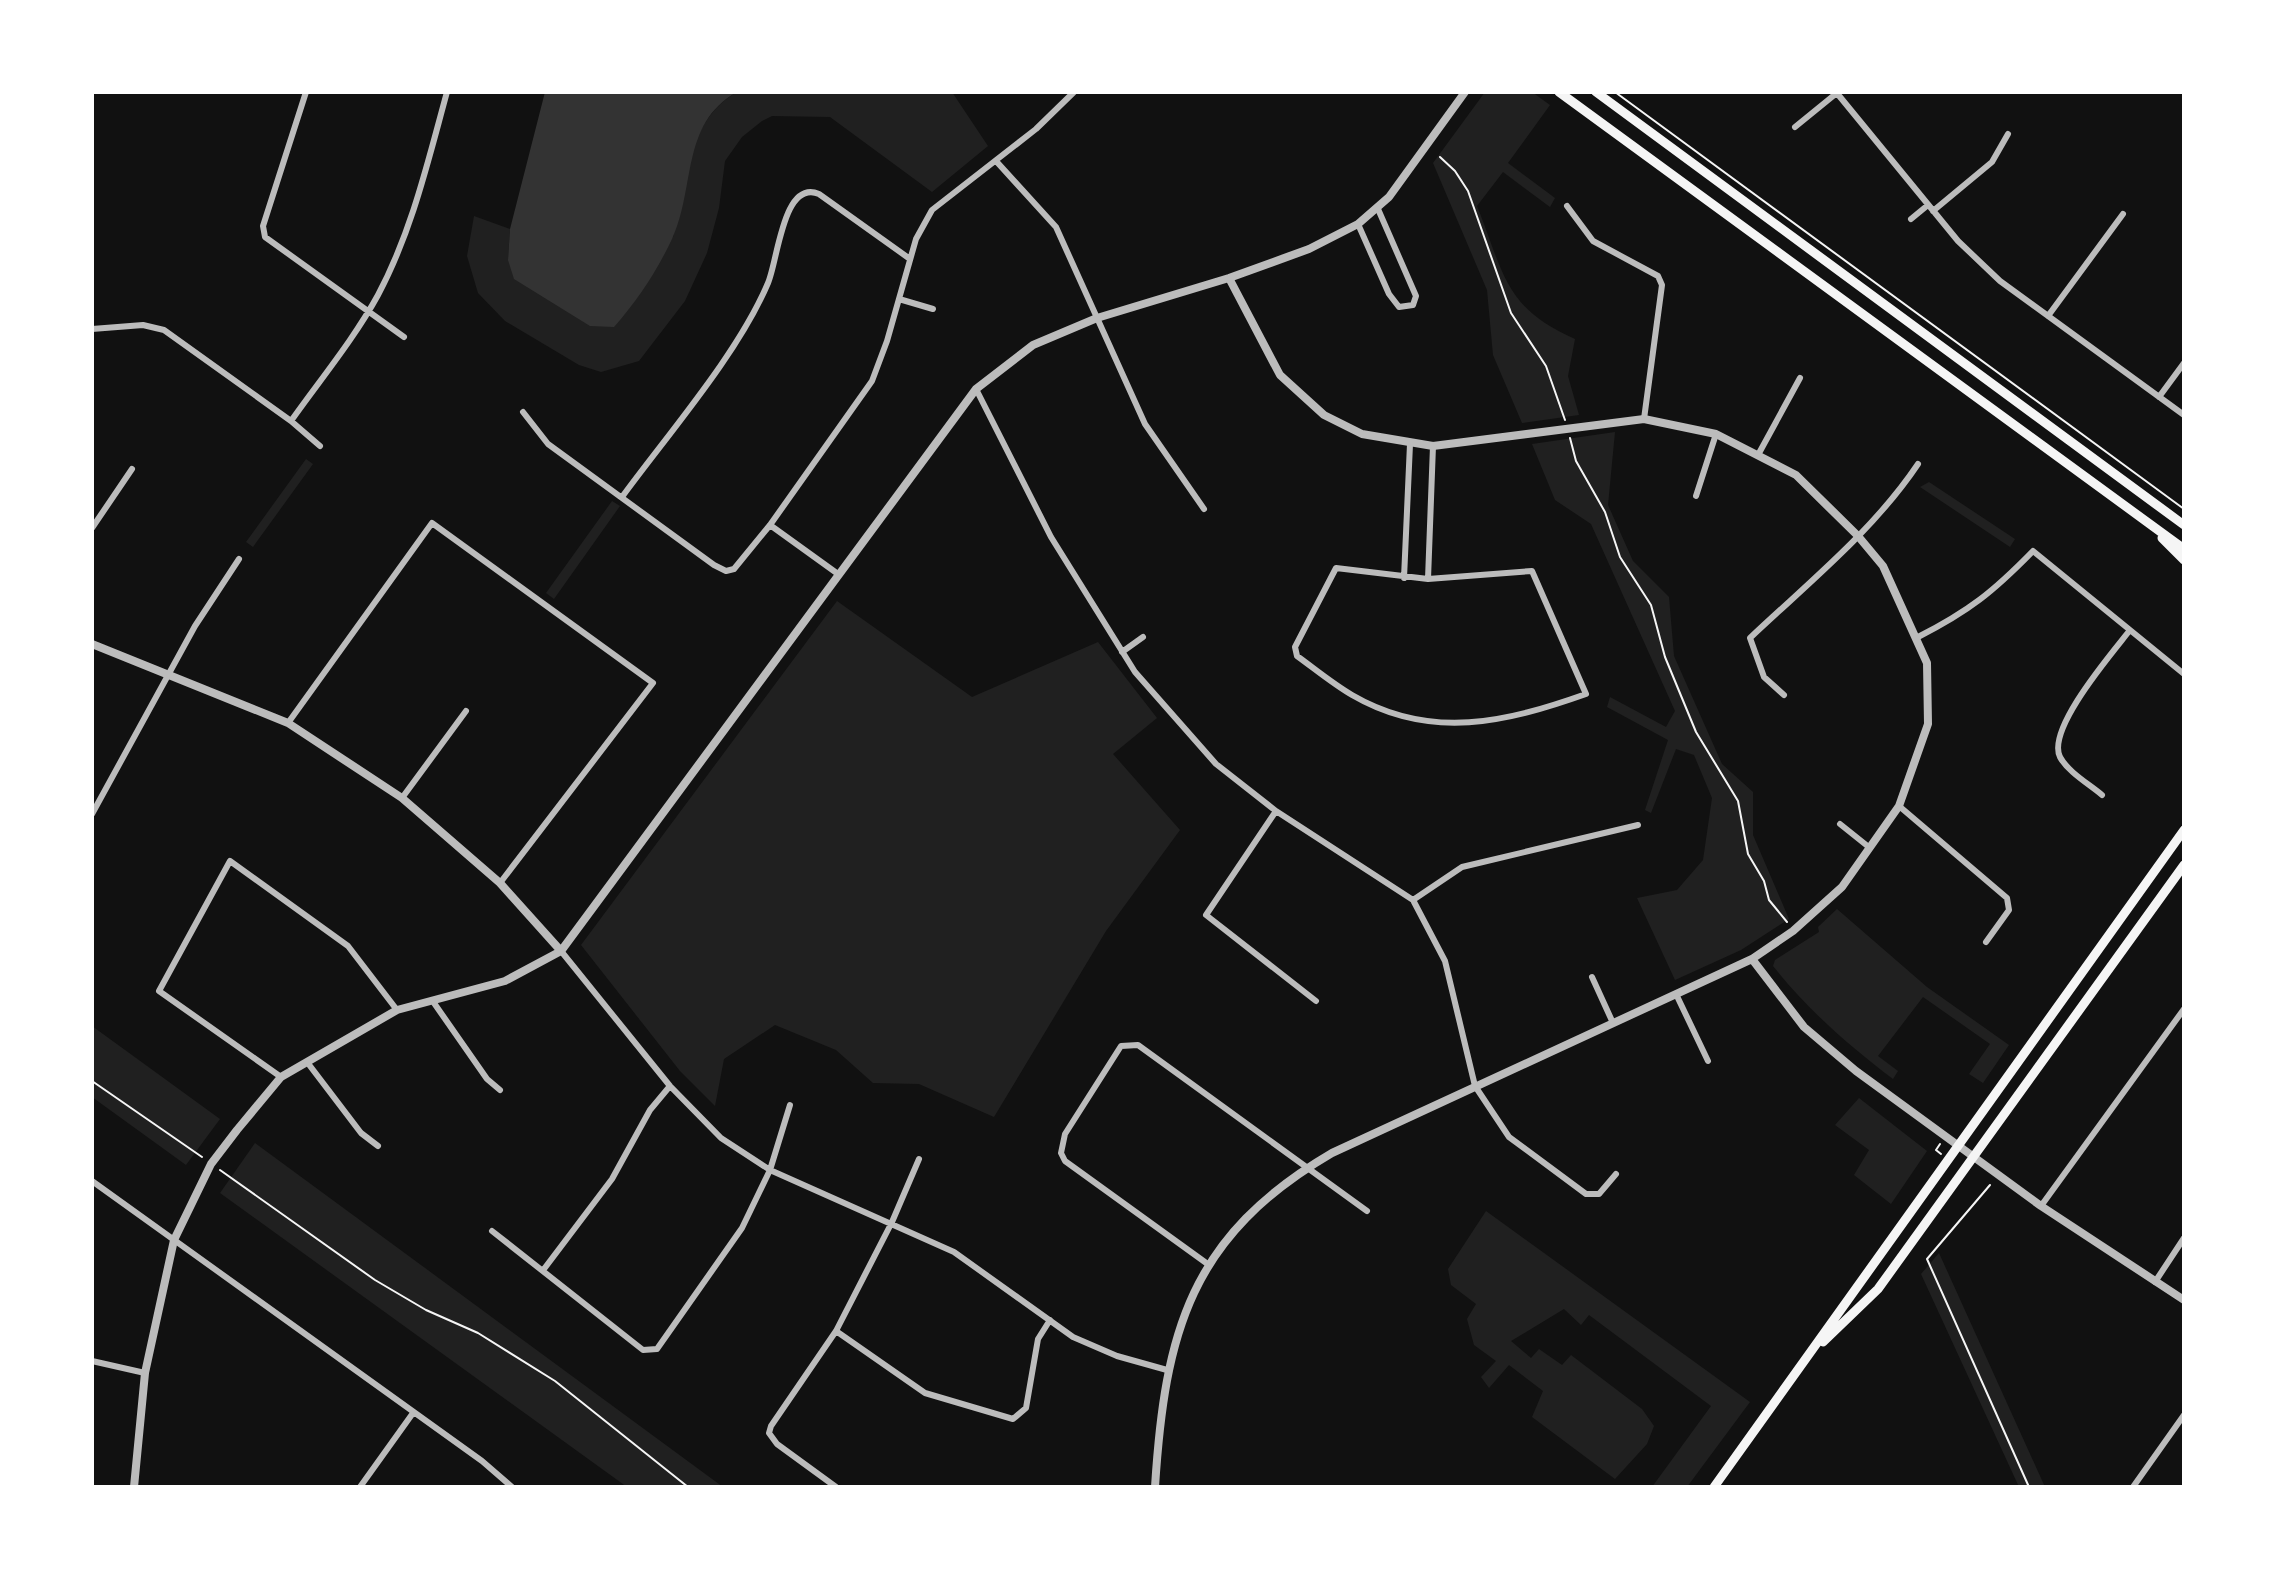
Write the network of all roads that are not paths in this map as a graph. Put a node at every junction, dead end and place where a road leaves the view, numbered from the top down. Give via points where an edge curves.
1 (306, 92) edge
2 (447, 92) edge
3 (1074, 92) edge
4 (1465, 92) edge
5 (1559, 92) edge
6 (1596, 92) edge
7 (1837, 92) edge
8 (1795, 127) dead end
9 (2008, 134) dead end
10 (996, 161) junction
11 (1567, 206) dead end
12 (1931, 208) junction
13 (1378, 209) junction
14 (2123, 214) dead end
15 (1911, 219) dead end
16 (1358, 224) junction
17 (910, 259) junction
18 (1229, 278) junction
19 (899, 299) junction
20 (933, 309) dead end
21 (368, 313) junction
22 (2048, 316) junction
23 (1097, 318) junction
24 (92, 329) edge
25 (404, 337) dead end
26 (2184, 363) edge
27 (1800, 378) dead end
28 (976, 389) junction
29 (2159, 397) junction
30 (523, 412) dead end
31 (2184, 415) edge
32 (1644, 419) junction
33 (291, 421) junction
34 (1716, 434) junction
35 (1410, 444) junction
36 (320, 446) dead end
37 (1433, 446) junction
38 (1758, 455) junction
39 (1918, 464) dead end
40 (132, 469) dead end
41 (1696, 496) dead end
42 (622, 497) junction
43 (1204, 509) dead end
44 (2136, 514) junction
45 (770, 525) junction
46 (2184, 525) edge
47 (92, 528) edge
48 (1858, 536) junction
49 (2184, 549) edge
50 (239, 559) dead end
51 (2184, 560) edge
52 (838, 574) junction
53 (1404, 578) junction
54 (1428, 579) junction
55 (2130, 630) junction
56 (1143, 637) dead end
57 (1918, 637) junction
58 (92, 644) edge
59 (1122, 652) junction
60 (2184, 674) edge
61 (170, 677) junction
62 (1784, 695) dead end
63 (466, 711) dead end
64 (288, 723) junction
65 (2102, 795) dead end
66 (402, 798) junction
67 (1899, 806) junction
68 (1276, 811) junction
69 (92, 814) edge
70 (1840, 824) dead end
71 (1638, 825) dead end
72 (2184, 830) edge
73 (1870, 848) junction
74 (2184, 865) edge
75 (500, 883) junction
76 (1413, 900) junction
77 (1986, 942) dead end
78 (561, 951) junction
79 (1752, 959) junction
80 (1592, 977) dead end
81 (1676, 994) junction
82 (1316, 1001) dead end
83 (434, 1003) junction
84 (2184, 1009) edge
85 (397, 1010) junction
86 (1613, 1023) junction
87 (1708, 1061) dead end
88 (307, 1062) junction
89 (281, 1077) junction
90 (670, 1086) junction
91 (1475, 1086) junction
92 (500, 1090) dead end
93 (790, 1105) dead end
94 (378, 1146) dead end
95 (1958, 1146) junction
96 (1973, 1157) junction
97 (919, 1159) dead end
98 (1307, 1167) junction
99 (770, 1170) junction
100 (1616, 1174) dead end
101 (92, 1181) edge
102 (2041, 1206) junction
103 (1367, 1211) dead end
104 (892, 1222) junction
105 (492, 1231) dead end
106 (2184, 1238) edge
107 (174, 1240) junction
108 (1209, 1265) junction
109 (544, 1269) junction
110 (2155, 1282) junction
111 (2184, 1300) edge
112 (1050, 1320) junction
113 (836, 1331) junction
114 (1814, 1349) junction
115 (92, 1361) edge
116 (1167, 1370) junction
117 (145, 1373) junction
118 (413, 1413) junction
119 (2184, 1415) edge
120 (134, 1487) edge
121 (360, 1487) edge
122 (512, 1487) edge
123 (836, 1487) edge
124 (1155, 1487) edge
125 (1714, 1487) edge
126 (2133, 1487) edge

1 - 21 street via 264,233 273,245
2 - 21 street via 406,232
3 - 10 street
4 - 13 street
5 - 44 main road
6 - 46 main road
7 - 8 street
7 - 12 street
9 - 12 street via 1992,162
10 - 17 street via 932,210
10 - 23 street via 1056,227
11 - 32 street via 1593,241 1658,276 1662,285
12 - 15 street
12 - 22 street via 1979,263
13 - 16 street
13 - 16 street via 1416,296 1413,305 1399,307 1389,294
14 - 22 street
16 - 18 street via 1309,249
17 - 19 street
17 - 42 street via 819,194 802,191 790,205 774,270 749,322
18 - 23 street
18 - 35 street via 1280,375 1324,415 1362,434
19 - 20 street
19 - 45 street via 872,381
21 - 25 street
21 - 33 street
22 - 29 street
23 - 28 street via 1033,345
23 - 43 street via 1145,424
24 - 33 street via 143,325 164,330
26 - 29 street
27 - 38 street
28 - 52 street
28 - 59 street via 1051,537
29 - 31 street
30 - 42 street via 548,444
32 - 34 street
32 - 37 street
33 - 36 street
34 - 38 street
34 - 41 street
35 - 37 street
35 - 53 street
37 - 54 street
38 - 48 street via 1796,475
39 - 48 street
40 - 47 street
42 - 45 street via 714,565 730,570 741,564
44 - 49 main road
44 - 51 main road
45 - 52 street
48 - 57 street via 1883,566
48 - 62 street via 1750,638 1764,677
50 - 61 street
52 - 78 street
53 - 54 street
53 - 54 street via 1336,568 1295,647 1297,656 1354,696 1414,720 1472,724 1524,716 1586,694 1532,571
55 - 57 street via 2033,551 1990,595
55 - 60 street
55 - 65 street via 2080,697 2058,747 2064,762
56 - 59 street
57 - 67 street via 1927,663 1928,724
58 - 61 street
59 - 68 street via 1216,764
61 - 64 street
61 - 69 street
63 - 66 street
64 - 66 street
64 - 75 street via 432,523 653,683
66 - 75 street
67 - 73 street
67 - 77 street via 2007,898 2009,910
68 - 76 street
68 - 82 street via 1206,915
70 - 73 street
71 - 76 street via 1462,867
72 - 95 main road
73 - 79 street via 1842,887
74 - 96 main road
75 - 78 street
76 - 91 street via 1445,961
78 - 83 street via 505,981
78 - 90 street
79 - 81 street
79 - 95 street via 1804,1027
80 - 86 street
81 - 86 street
81 - 87 street
83 - 85 street
83 - 92 street
84 - 102 street
85 - 88 street
85 - 89 street via 348,946 230,861 159,991
86 - 91 street
88 - 89 street
88 - 94 street via 361,1133
89 - 107 street via 211,1164
90 - 99 street via 721,1138
90 - 109 street via 650,1110 612,1179
91 - 98 street
91 - 100 street via 1509,1137 1586,1194 1599,1194
93 - 99 street
95 - 96 street
95 - 114 main road
96 - 102 street
96 - 114 main road via 1878,1289
97 - 104 street
98 - 103 street
98 - 108 street via 1241,1222
98 - 108 street via 1131,1043 1117,1053 1065,1134 1061,1153
99 - 104 street
99 - 109 street via 742,1228 657,1349 649,1352
101 - 107 street
102 - 110 street
104 - 112 street via 954,1252
104 - 113 street
105 - 109 street
106 - 110 street
107 - 117 street
107 - 118 street
108 - 116 street via 1186,1307
110 - 111 street
112 - 113 street via 1038,1339 1029,1400 1021,1415 1005,1418 925,1393
112 - 116 street via 1094,1347
113 - 123 street via 769,1433
114 - 125 main road
115 - 117 street
116 - 124 street
117 - 120 street
118 - 121 street
118 - 122 street
119 - 126 street

